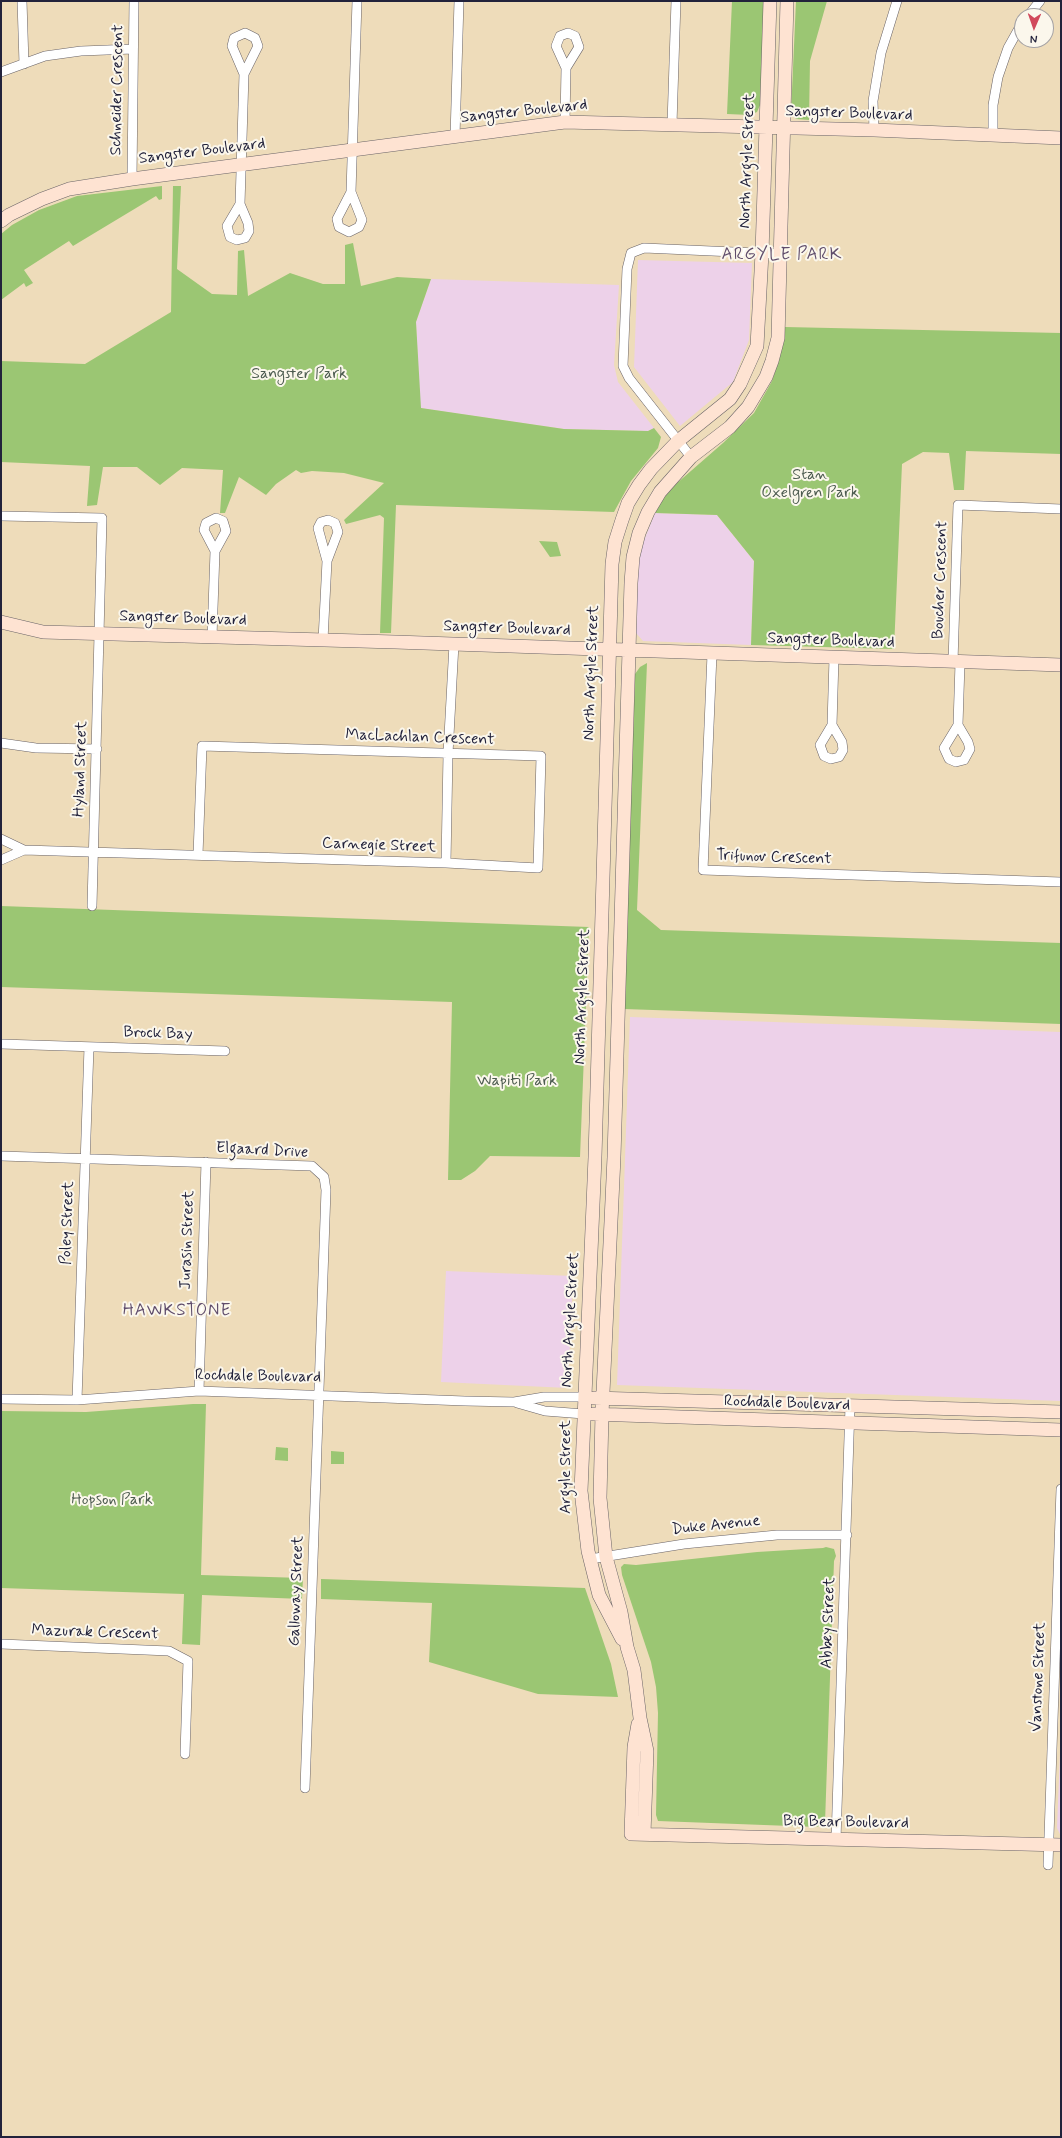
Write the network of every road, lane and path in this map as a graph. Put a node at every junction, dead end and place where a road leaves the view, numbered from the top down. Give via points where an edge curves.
1 (22, 1) edge
2 (134, 1) edge
3 (358, 1) edge
4 (459, 1) edge
5 (676, 1) edge
6 (770, 1) edge
7 (787, 1) edge
8 (897, 1) edge
9 (1014, 37) edge
10 (133, 49) junction
11 (24, 64) junction
12 (566, 68) dead end
13 (1, 72) edge
14 (244, 74) dead end
15 (565, 122) junction
16 (672, 124) junction
17 (766, 128) junction
18 (783, 129) junction
19 (874, 130) junction
20 (455, 136) junction
21 (993, 136) junction
22 (1061, 138) edge
23 (351, 150) junction
24 (241, 164) junction
25 (132, 179) junction
26 (351, 192) dead end
27 (240, 204) dead end
28 (1, 222) edge
29 (762, 253) junction
30 (780, 254) junction
31 (678, 441) junction
32 (691, 457) junction
33 (1061, 509) edge
34 (1, 516) edge
35 (215, 551) dead end
36 (326, 561) dead end
37 (1, 622) edge
38 (98, 633) junction
39 (212, 637) junction
40 (323, 640) junction
41 (454, 644) junction
42 (610, 649) junction
43 (630, 650) junction
44 (712, 654) junction
45 (834, 658) junction
46 (956, 662) junction
47 (1061, 665) edge
48 (832, 725) dead end
49 (958, 725) dead end
50 (1, 743) edge
51 (97, 749) junction
52 (448, 754) junction
53 (1, 839) edge
54 (24, 850) junction
55 (93, 852) junction
56 (198, 855) junction
57 (1, 860) edge
58 (446, 863) junction
59 (1061, 882) edge
60 (92, 906) dead end
61 (1, 1044) edge
62 (89, 1047) junction
63 (226, 1051) dead end
64 (1, 1156) edge
65 (85, 1159) junction
66 (206, 1162) junction
67 (199, 1391) junction
68 (320, 1395) junction
69 (584, 1397) junction
70 (602, 1398) junction
71 (1, 1399) edge
72 (77, 1400) junction
73 (514, 1402) junction
74 (850, 1406) junction
75 (1061, 1412) edge
76 (584, 1414) junction
77 (602, 1414) junction
78 (850, 1423) junction
79 (1061, 1430) edge
80 (1061, 1489) edge
81 (847, 1535) junction
82 (606, 1556) junction
83 (590, 1559) junction
84 (1, 1644) edge
85 (627, 1647) junction
86 (640, 1718) junction
87 (185, 1754) dead end
88 (305, 1788) dead end
89 (631, 1834) joint
90 (644, 1834) junction
91 (836, 1840) junction
92 (1047, 1844) junction
93 (1061, 1845) edge
94 (1048, 1865) dead end

1 - 11 street
2 - 10 street, Schneider Crescent
3 - 23 street
4 - 20 street
5 - 16 street
6 - 17 street, North Argyle Street
7 - 18 street
8 - 19 street via 881,53 873,101
9 - 21 street via 998,77 993,105
10 - 11 street via 82,51 45,56
10 - 25 street, Schneider Crescent
11 - 13 street
12 - 15 street
14 - 24 street
15 - 16 street, Sangster Boulevard
15 - 20 street, Sangster Boulevard
16 - 17 street, Sangster Boulevard
17 - 18 street, Sangster Boulevard
17 - 29 street, North Argyle Street
18 - 19 street, Sangster Boulevard
18 - 30 street
19 - 21 street, Sangster Boulevard
20 - 23 street, Sangster Boulevard
21 - 22 street, Sangster Boulevard
23 - 24 street, Sangster Boulevard
23 - 26 street
24 - 25 street, Sangster Boulevard
24 - 27 street
25 - 28 street, Sangster Boulevard via 69,189 9,215
29 - 30 street
29 - 31 street, North Argyle Street via 756,346 749,365 730,399
29 - 31 street via 644,248 631,253 627,269 623,366 629,378
30 - 32 street via 778,338 766,377 748,408 730,427
31 - 32 street
31 - 42 street, North Argyle Street via 651,468 628,503 622,520 612,564
32 - 43 street via 660,492 639,533 630,583
33 - 46 street, Boucher Crescent via 958,505
34 - 38 street, Hyland Street via 102,518
35 - 39 street
36 - 40 street
37 - 38 street, Sangster Boulevard via 43,632
38 - 39 street, Sangster Boulevard
38 - 51 street, Hyland Street
39 - 40 street, Sangster Boulevard
40 - 41 street, Sangster Boulevard
41 - 42 street, Sangster Boulevard
41 - 52 street, Carnegie Street
42 - 43 street, Sangster Boulevard
42 - 69 street, North Argyle Street via 595,1157
43 - 44 street, Sangster Boulevard
43 - 70 street via 611,1246
44 - 45 street, Sangster Boulevard
44 - 59 street, Trifunov Crescent via 703,870
45 - 46 street, Sangster Boulevard
45 - 48 street
46 - 47 street, Sangster Boulevard
46 - 49 street
50 - 51 street via 36,748
51 - 55 street, Hyland Street
52 - 56 street, MacLachlan Crescent via 202,746
52 - 58 street, Carnegie Street
52 - 58 street, MacLachlan Crescent via 541,756 538,868
53 - 54 street
54 - 55 street, Carnegie Street
54 - 57 street
55 - 56 street, Carnegie Street
55 - 60 street, Hyland Street
56 - 58 street, Carnegie Street
61 - 62 street, Brock Bay
62 - 63 street, Brock Bay
62 - 65 street, Poley Street
64 - 65 street, Elgaard Drive
65 - 66 street, Elgaard Drive
65 - 72 street, Poley Street
66 - 67 street, Jurasin Street
66 - 68 street, Elgaard Drive via 312,1166 324,1177 326,1190
67 - 68 street, Rochdale Boulevard
67 - 72 street, Rochdale Boulevard
68 - 73 street, Rochdale Boulevard
68 - 88 street, Galloway Street
69 - 70 street, Rochdale Boulevard
69 - 73 street, Rochdale Boulevard via 544,1397
69 - 76 street, Argyle Street
70 - 74 street, Rochdale Boulevard
70 - 77 street, Argyle Street
71 - 72 street, Rochdale Boulevard
73 - 76 street, Rochdale Boulevard via 545,1411
74 - 75 street, Rochdale Boulevard
74 - 78 street, Abbey Street
76 - 77 street, Rochdale Boulevard
76 - 83 street, Argyle Street via 581,1491
77 - 78 street, Rochdale Boulevard
77 - 82 street, Argyle Street via 600,1498
78 - 79 street, Rochdale Boulevard
78 - 81 street, Abbey Street
80 - 92 street, Vanstone Street
81 - 82 street, Duke Avenue via 777,1535 684,1544
81 - 91 street, Abbey Street
82 - 83 street, Duke Avenue
82 - 85 street, Argyle Street via 621,1612
83 - 85 street, Argyle Street via 599,1595
84 - 87 street, Mazurak Crescent via 169,1651 188,1661
85 - 86 street, Argyle Street via 634,1670
86 - 89 street, Argyle Street via 634,1747
86 - 90 street, Argyle Street via 647,1751
89 - 90 street, Big Bear Boulevard
90 - 91 street, Big Bear Boulevard
91 - 92 street, Big Bear Boulevard
92 - 93 street, Big Bear Boulevard
92 - 94 street, Vanstone Street

